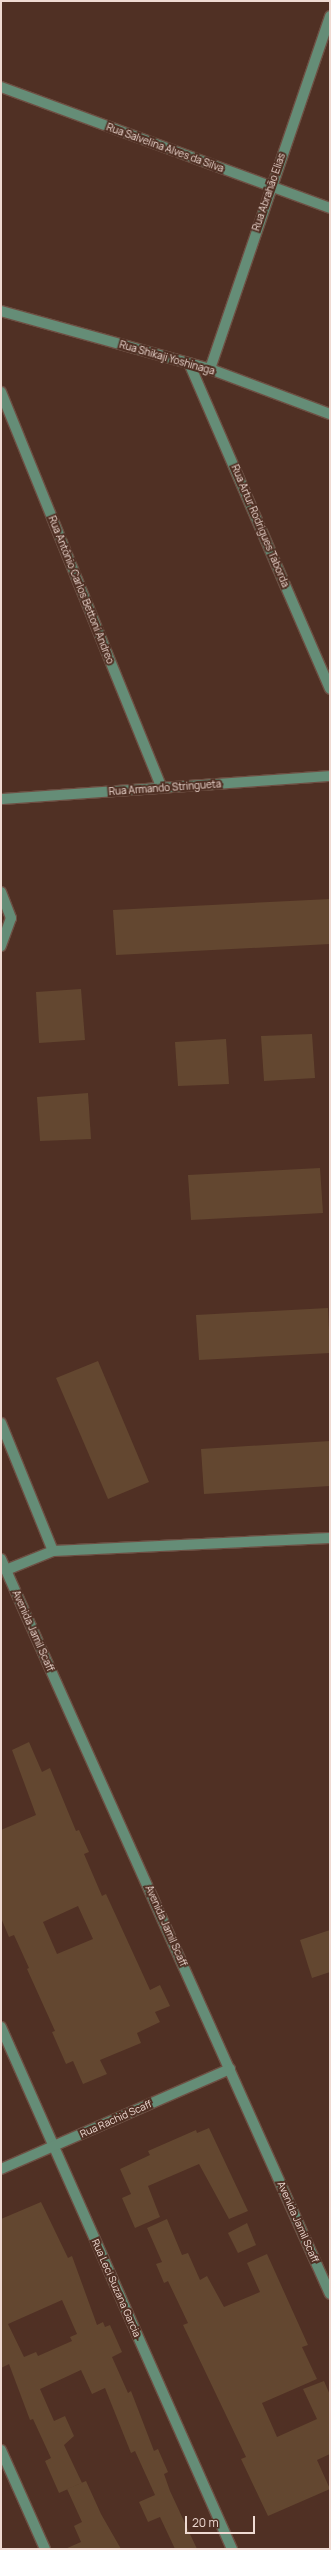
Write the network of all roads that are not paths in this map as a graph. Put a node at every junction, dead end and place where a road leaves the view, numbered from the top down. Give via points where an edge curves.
1 (330, 16) edge
2 (1, 87) edge
3 (270, 186) junction
4 (330, 208) edge
5 (1, 311) edge
6 (189, 363) junction
7 (210, 369) junction
8 (1, 392) edge
9 (330, 414) edge
10 (330, 689) edge
11 (330, 776) edge
12 (162, 788) junction
13 (1, 800) edge
14 (1, 892) edge
15 (1, 946) edge
16 (1, 1423) edge
17 (330, 1538) edge
18 (53, 1551) junction
19 (1, 1559) edge
20 (6, 1570) junction
21 (1, 2027) edge
22 (230, 2069) junction
23 (53, 2147) junction
24 (1, 2169) edge
25 (330, 2294) edge
26 (1, 2450) edge
27 (45, 2549) edge
28 (232, 2549) edge

1 - 3 street, Rua Abrahão Elias
2 - 3 street, Rua Salvelina Alves da Silva
3 - 4 street, Rua Salvelina Alves da Silva
3 - 7 street, Rua Abrahão Elias
5 - 6 street, Rua Shikaji Yoshinaga
6 - 7 street, Rua Shikaji Yoshinaga
6 - 10 street, Rua Artur Rodrigues Taborda
7 - 9 street, Rua Shikaji Yoshinaga
8 - 12 street, Rua Antônio Carlos Bettoni Andreo
11 - 12 street, Rua Armando Stringueta
12 - 13 street, Rua Armando Stringueta
14 - 15 street via 11,918
16 - 18 street
17 - 18 street
18 - 20 street
19 - 20 street, Avenida Jamil Scaff
20 - 22 street, Avenida Jamil Scaff
21 - 23 street, Rua Leci Suzana Garcia
22 - 23 street, Rua Rachid Scaff
22 - 25 street, Avenida Jamil Scaff
23 - 24 street, Rua Rachid Scaff
23 - 28 street, Rua Leci Suzana Garcia
26 - 27 street

